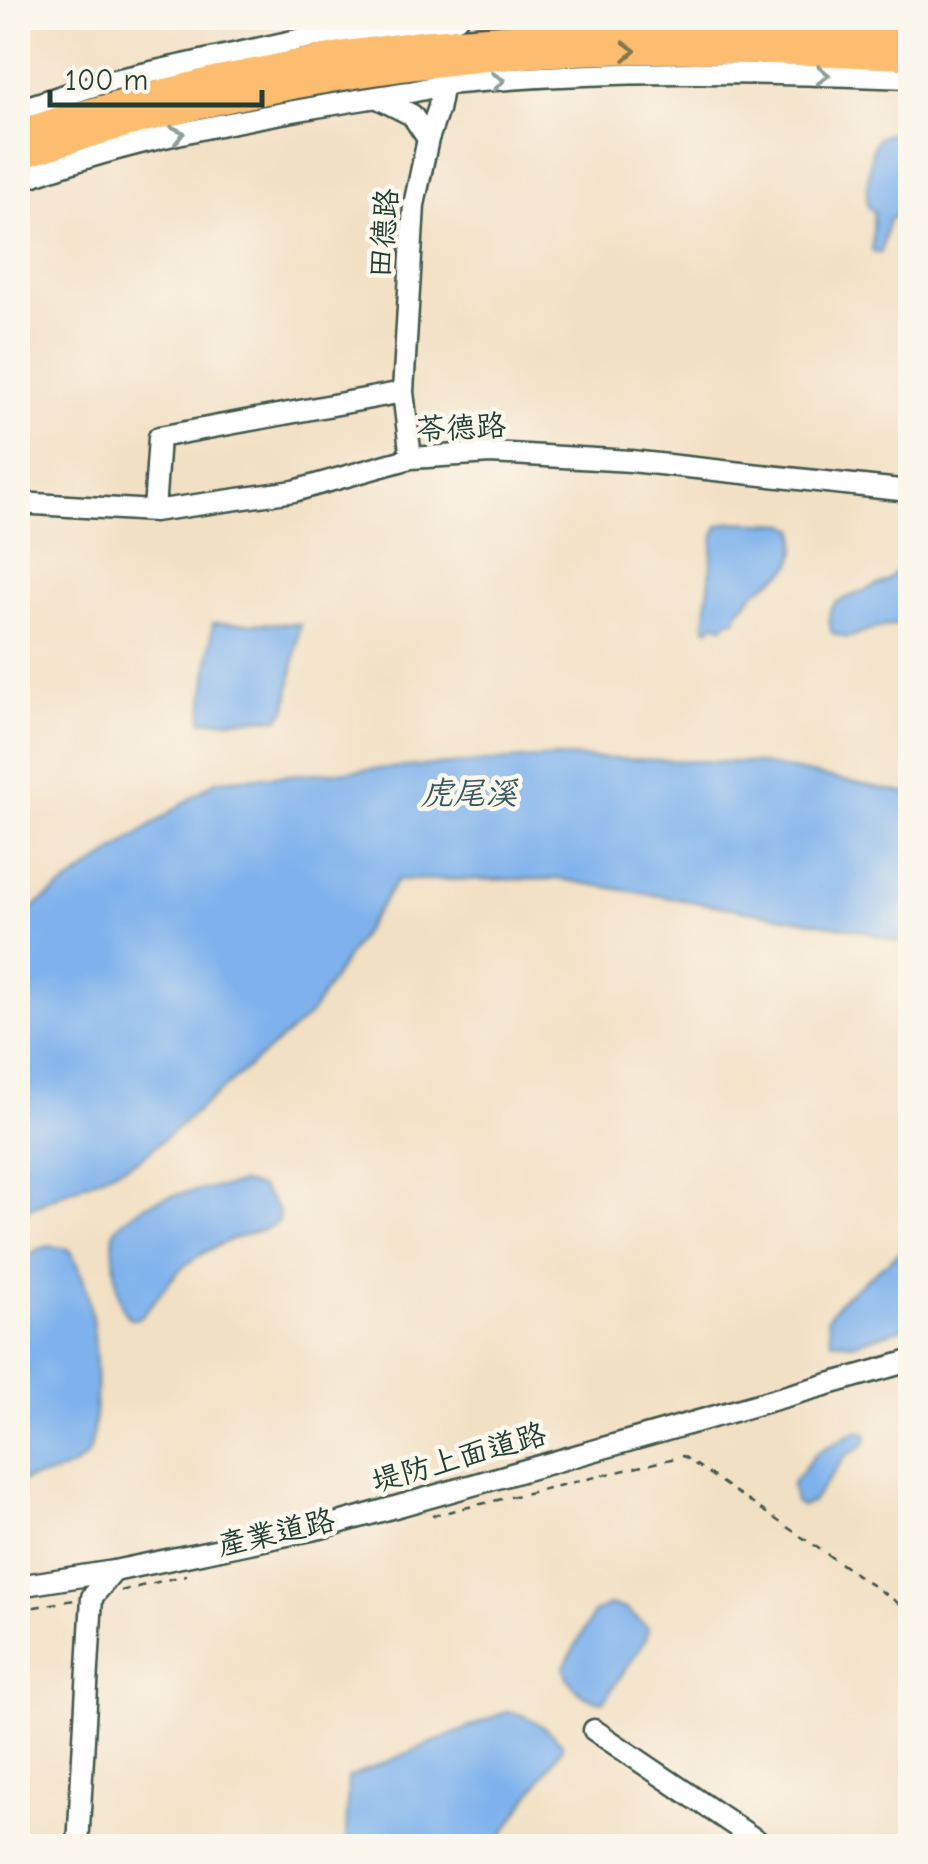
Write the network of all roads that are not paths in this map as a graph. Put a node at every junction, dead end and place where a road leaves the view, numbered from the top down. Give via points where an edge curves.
1 (776, 22) edge
2 (910, 32) edge
3 (450, 40) edge
4 (910, 57) edge
5 (910, 78) edge
6 (376, 97) junction
7 (18, 110) edge
8 (18, 133) edge
9 (121, 137) junction
10 (428, 138) junction
11 (18, 157) edge
12 (18, 181) edge
13 (403, 392) junction
14 (411, 458) junction
15 (910, 487) edge
16 (18, 503) edge
17 (154, 511) junction
18 (910, 1361) edge
19 (114, 1571) junction
20 (18, 1586) edge
21 (594, 1730) dead end
22 (78, 1846) edge
23 (765, 1846) edge

1 - 2 main road
1 - 3 main road
3 -> 4 main road via 543,54
3 -> 5 street via 538,76
3 - 6 street
3 - 7 street via 311,37 106,82
3 - 8 main road via 259,70
3 - 9 main road via 358,74 263,93
3 - 10 street, 田德路
9 -> 6 street
6 - 10 street via 412,115
9 - 11 main road
9 - 12 street
10 - 13 street, 田德路 via 414,205
13 - 14 street, 田德路
13 - 17 street via 159,437
14 - 15 street, 苓德路 via 491,454 631,461
14 - 17 street, 苓德路 via 294,491
16 - 17 street, 苓德路
18 - 19 street, 堤防上面道路 via 321,1528
19 - 20 street, 堤防上面道路
19 - 22 street via 92,1598
21 - 23 street

